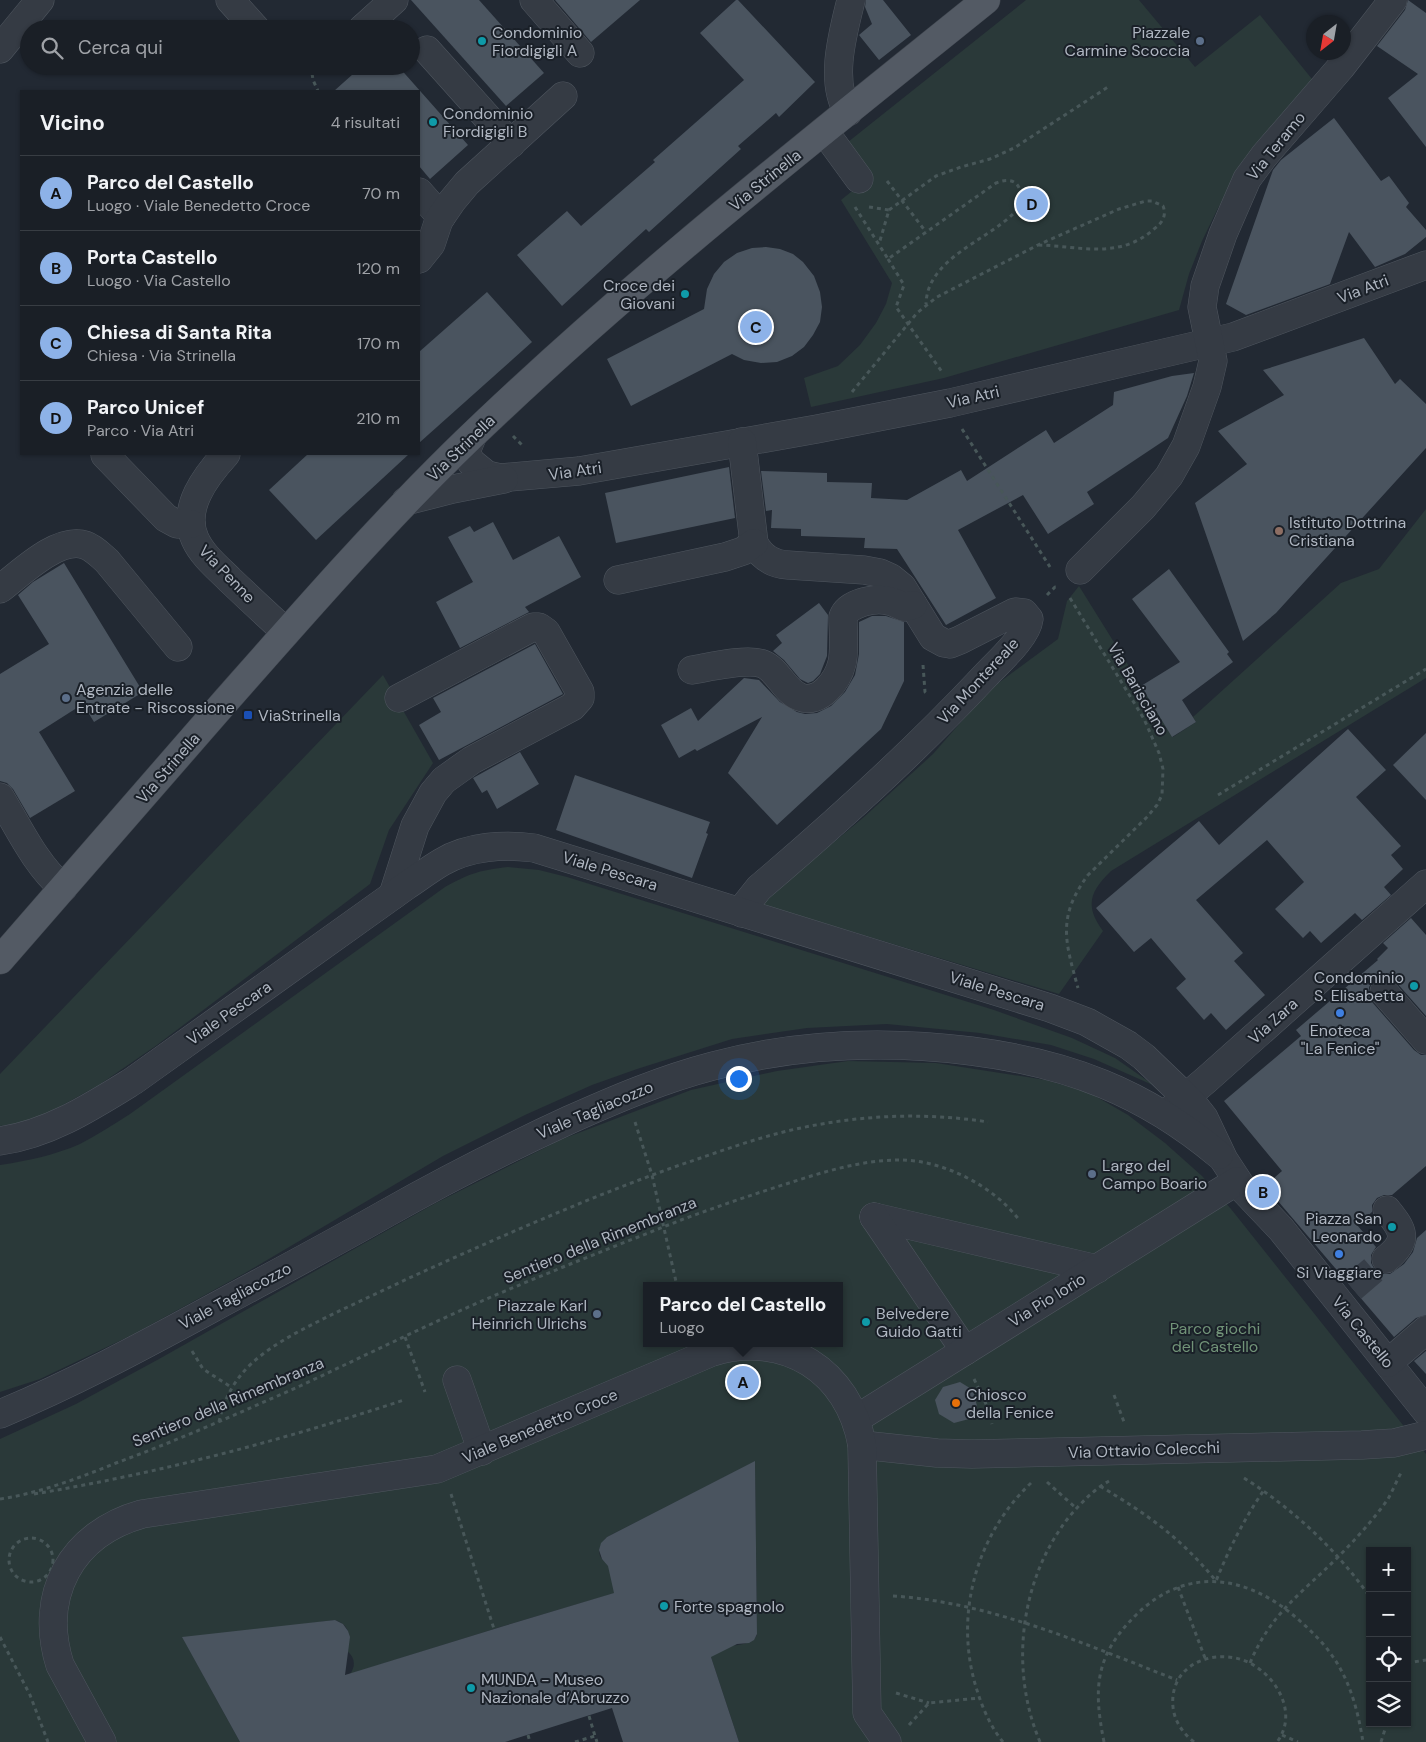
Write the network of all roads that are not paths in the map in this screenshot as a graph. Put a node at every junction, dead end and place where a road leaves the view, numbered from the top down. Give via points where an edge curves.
1 (40, 0) edge
2 (230, 0) edge
3 (394, 0) edge
4 (534, 0) edge
5 (851, 0) edge
6 (986, 0) edge
7 (1393, 0) edge
8 (24, 20) edge
9 (248, 20) edge
10 (372, 20) edge
11 (20, 24) edge
12 (0, 49) edge
13 (427, 50) dead end
14 (580, 53) dead end
15 (564, 96) dead end
16 (848, 112) junction
17 (824, 131) junction
18 (511, 144) junction
19 (859, 179) dead end
20 (420, 193) edge
21 (441, 217) junction
22 (420, 258) edge
23 (1426, 265) edge
24 (1210, 343) junction
25 (472, 436) junction
26 (742, 442) junction
27 (105, 455) edge
28 (225, 455) edge
29 (444, 464) junction
30 (481, 477) junction
31 (406, 502) junction
32 (191, 524) junction
33 (754, 543) junction
34 (1067, 579) road end
35 (618, 580) dead end
36 (0, 589) edge
37 (913, 605) junction
38 (286, 632) junction
39 (178, 647) dead end
40 (692, 670) dead end
41 (399, 698) dead end
42 (0, 797) edge
43 (1426, 884) edge
44 (63, 888) junction
45 (394, 895) junction
46 (742, 913) junction
47 (0, 960) edge
48 (1384, 992) dead end
49 (1426, 1040) edge
50 (1187, 1097) junction
51 (1161, 1113) junction
52 (0, 1141) edge
53 (1231, 1171) junction
54 (1387, 1210) dead end
55 (1386, 1259) tunnel mouth
56 (1097, 1268) junction
57 (1426, 1330) edge
58 (732, 1347) edge
59 (773, 1347) edge
60 (962, 1353) junction
61 (1388, 1363) junction
62 (457, 1380) dead end
63 (1426, 1410) edge
64 (0, 1414) edge
65 (856, 1419) junction
66 (1416, 1438) edge
67 (862, 1446) junction
68 (482, 1451) junction
69 (896, 1735) edge
70 (102, 1742) edge

1 - 8 street
2 - 9 street
3 - 10 street
4 - 14 street
5 - 16 street via 839,67 840,98
6 - 16 main road, Via Strinella
7 - 24 street, Via Teramo via 1247,180 1205,286 1202,307
11 - 12 street
13 - 18 street
15 - 18 street
16 - 17 main road, Via Strinella
17 - 19 street
17 - 25 main road, Via Strinella via 668,261
18 - 21 street via 462,189
20 - 21 street
21 - 22 street via 431,244
23 - 24 street, Via Atri
24 - 26 street, Via Atri via 945,404
24 - 34 street, Via Teramo via 1213,361 1210,379 1178,461 1143,507
25 - 29 main road, Via Strinella
25 - 30 street via 467,454
26 - 30 street, Via Atri via 588,469 508,478
26 - 33 street
27 - 32 street via 166,518 177,524
28 - 32 street via 198,492
29 - 30 street, Via Atri via 460,464
29 - 31 main road, Via Strinella
30 - 31 street, Via Atri
31 - 38 main road, Via Strinella
32 - 38 street, Via Penne via 195,540 205,554
33 - 35 street via 726,557
33 - 37 street via 764,556 778,564 880,573 900,584
36 - 39 street via 51,551 70,544 84,544 107,561
37 - 40 street via 904,608 878,600 855,605 845,611 842,662 824,693 812,698 800,697 762,664 747,662
37 - 46 street, Via Montereale via 931,635 941,643 950,644 1016,612 1026,614 1029,622 1018,640 948,715 862,798 759,888
38 - 44 main road, Via Strinella
41 - 45 street via 533,627 539,627 546,632 578,686 580,698 572,707 472,760 444,780 415,826
42 - 44 street via 40,862
43 - 50 street, Via Zara
44 - 47 main road, Via Strinella
45 - 46 street, Viale Pescara via 454,856 515,846 577,860
45 - 52 street, Viale Pescara via 133,1081 48,1128
46 - 50 street, Viale Pescara via 1087,1022 1136,1051
48 - 49 street
50 - 51 street, Via Zara
50 - 53 street, Viale Pescara via 1204,1118
51 - 53 street, Viale Tagliacozzo via 1193,1134
51 - 64 street, Viale Tagliacozzo via 1096,1080 1046,1064 997,1054 900,1044 819,1046 714,1065 627,1095 487,1159 178,1327 68,1384
53 - 56 street, Via Pio Iorio
53 - 61 street, Via Castello via 1251,1199 1345,1294
54 - 55 street via 1401,1228 1402,1237 1396,1250
56 - 60 street, Via Pio Iorio
56 - 60 street via 874,1217
57 - 61 street
58 - 68 street, Viale Benedetto Croce via 712,1352
59 - 65 street, Viale Benedetto Croce via 797,1355 827,1376 843,1395
60 - 65 street, Via Pio Iorio
61 - 63 street, Via Castello
62 - 68 street
65 - 67 street, Viale Benedetto Croce
66 - 67 street, Via Ottavio Colecchi via 1362,1445 999,1454 937,1453
67 - 69 street, Viale Benedetto Croce via 867,1714
68 - 70 street, Viale Benedetto Croce via 438,1469 142,1514 117,1522 95,1536 77,1554 63,1576 55,1601 52,1627 60,1665

